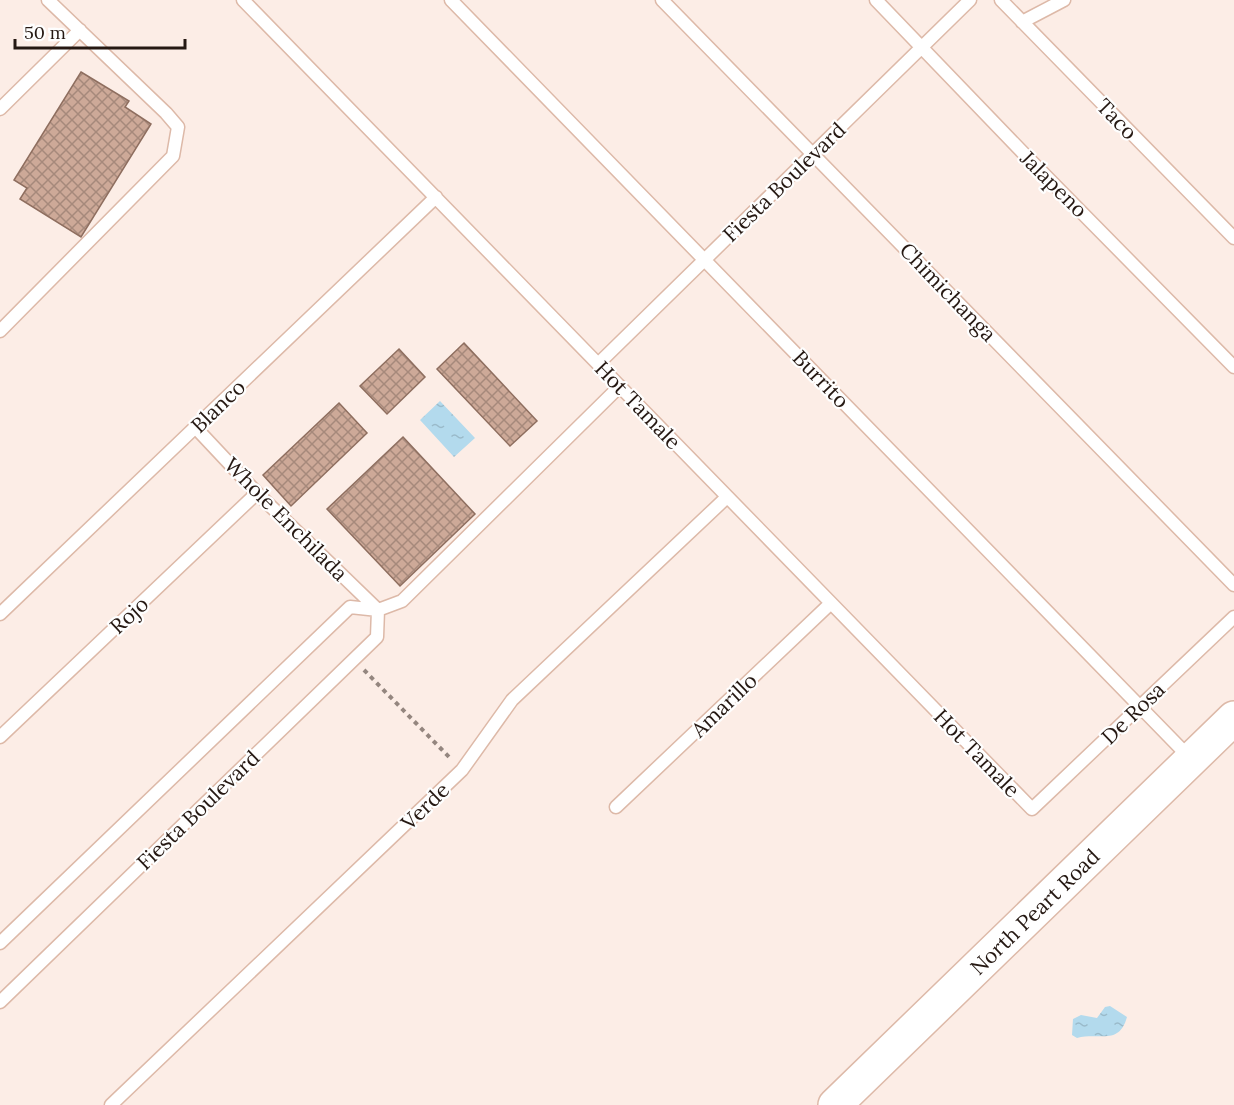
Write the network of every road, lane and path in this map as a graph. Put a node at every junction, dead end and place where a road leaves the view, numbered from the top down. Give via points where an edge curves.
1 (48, 0) edge
2 (243, 0) edge
3 (451, 0) edge
4 (662, 0) edge
5 (876, 0) edge
6 (970, 0) edge
7 (1000, 0) edge
8 (1064, 0) edge
9 (1022, 22) junction
10 (80, 30) junction
11 (922, 48) junction
12 (0, 109) edge
13 (813, 154) junction
14 (436, 198) junction
15 (1234, 238) edge
16 (704, 260) junction
17 (0, 331) edge
18 (598, 364) junction
19 (1234, 367) edge
20 (620, 386) junction
21 (195, 427) junction
22 (257, 493) junction
23 (727, 496) junction
24 (1234, 585) edge
25 (831, 603) junction
26 (378, 610) junction
27 (0, 614) edge
28 (1234, 617) edge
29 (354, 659) junction
30 (1141, 707) junction
31 (1234, 718) edge
32 (0, 737) edge
33 (1191, 759) junction
34 (462, 770) junction
35 (616, 807) dead end
36 (1032, 809) joint
37 (0, 943) edge
38 (0, 1002) edge
39 (111, 1105) edge
40 (835, 1105) edge

1 - 10 lane
2 - 14 lane, Hot Tamale
3 - 16 lane, Burrito
4 - 13 lane, Chimichanga
5 - 11 lane, Jalapeno
6 - 11 lane, Fiesta Boulevard
7 - 9 lane, Taco
8 - 9 lane
9 - 15 lane, Taco
10 - 12 lane
10 - 17 lane via 178,127 173,156
11 - 13 lane, Fiesta Boulevard
11 - 19 lane, Jalapeno
13 - 16 lane, Fiesta Boulevard
13 - 24 lane, Chimichanga
14 - 18 lane, Hot Tamale
14 - 21 lane, Blanco
16 - 18 lane, Fiesta Boulevard
16 - 30 lane, Burrito
18 - 20 lane, Hot Tamale
20 - 23 lane, Hot Tamale
20 - 26 lane, Fiesta Boulevard via 402,601
21 - 22 lane, Whole Enchilada
21 - 27 lane, Blanco
22 - 26 lane, Whole Enchilada
22 - 32 lane, Rojo
23 - 25 lane, Hot Tamale
23 - 34 lane, Verde via 512,700
25 - 35 lane, Amarillo
25 - 36 lane, Hot Tamale
26 - 29 lane, Fiesta Boulevard via 377,637
26 - 37 lane, Fiesta Boulevard via 350,607
28 - 30 lane, De Rosa
29 - 34 path
29 - 38 lane, Fiesta Boulevard
30 - 33 lane, Burrito
30 - 36 lane, De Rosa
31 - 33 street, North Peart Road
33 - 40 street, North Peart Road
34 - 39 lane, Verde

